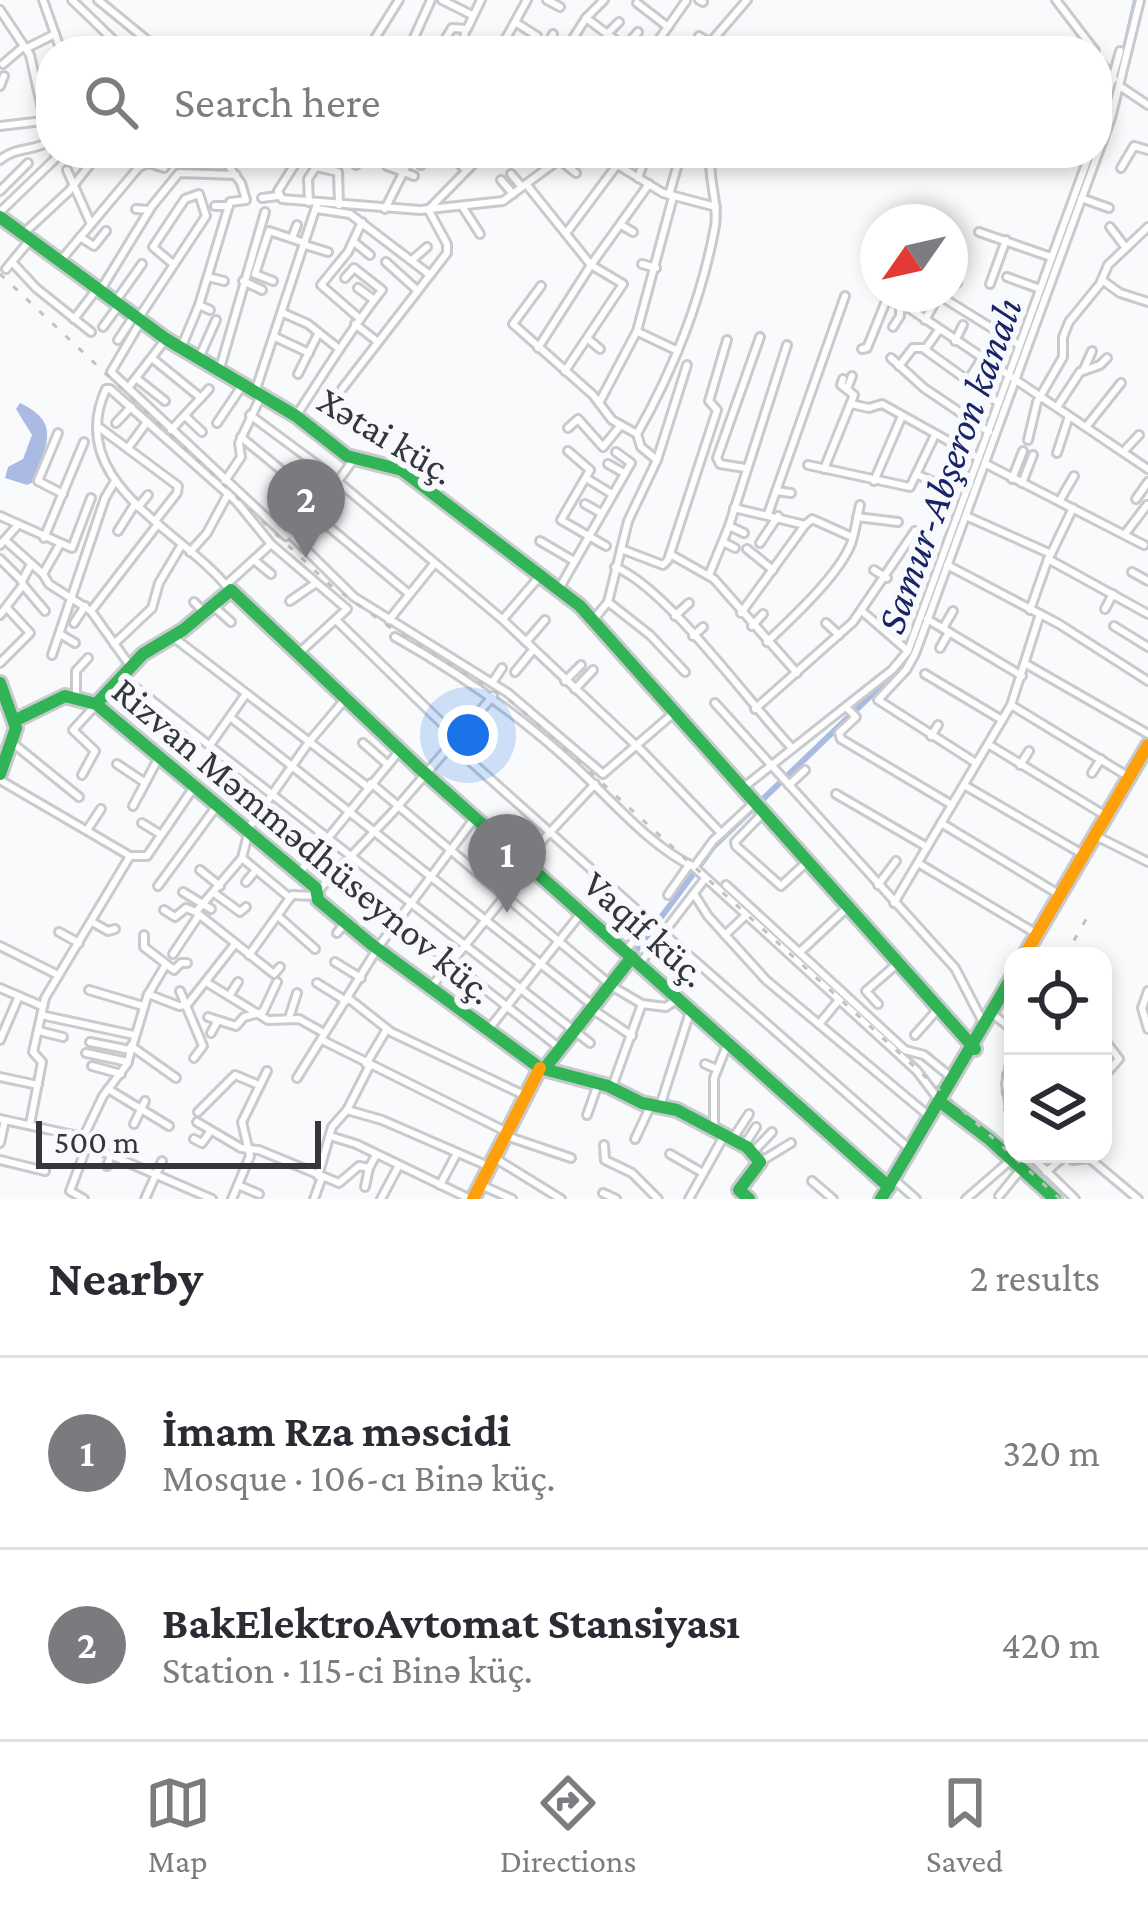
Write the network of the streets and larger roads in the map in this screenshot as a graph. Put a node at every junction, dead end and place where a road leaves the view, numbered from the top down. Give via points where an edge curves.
1 (43, 0) edge
2 (72, 0) edge
3 (98, 0) edge
4 (399, 0) edge
5 (431, 0) edge
6 (481, 0) edge
7 (527, 0) edge
8 (547, 0) edge
9 (604, 0) edge
10 (747, 0) edge
11 (1056, 0) edge
12 (1140, 0) edge
13 (446, 1) edge
14 (686, 1) edge
15 (637, 3) edge
16 (560, 7) dead end
17 (108, 9) junction
18 (0, 10) edge
19 (472, 15) junction
20 (586, 17) junction
21 (96, 21) junction
22 (514, 21) junction
23 (619, 22) dead end
24 (668, 27) junction
25 (466, 30) junction
26 (638, 32) dead end
27 (55, 34) joint
28 (607, 34) junction
29 (50, 36) edge
30 (110, 36) edge
31 (142, 36) edge
32 (376, 36) edge
33 (415, 36) edge
34 (447, 36) edge
35 (465, 36) edge
36 (506, 36) edge
37 (537, 36) dead end
38 (574, 36) edge
39 (610, 36) edge
40 (635, 36) edge
41 (662, 36) edge
42 (718, 36) edge
43 (1082, 36) edge
44 (36, 42) edge
45 (25, 47) junction
46 (1120, 51) dead end
47 (3, 64) dead end
48 (4, 76) dead end
49 (1113, 78) junction
50 (1112, 81) edge
51 (1122, 85) junction
52 (0, 86) edge
53 (36, 92) edge
54 (1148, 105) edge
55 (1112, 113) edge
56 (36, 122) edge
57 (0, 126) edge
58 (36, 146) edge
59 (1148, 150) edge
60 (0, 160) edge
61 (28, 163) dead end
62 (43, 168) edge
63 (86, 168) edge
64 (139, 168) edge
65 (232, 168) edge
66 (294, 168) edge
67 (393, 168) edge
68 (405, 168) edge
69 (547, 168) edge
70 (568, 168) edge
71 (615, 168) edge
72 (622, 168) edge
73 (642, 168) edge
74 (678, 168) edge
75 (709, 168) edge
76 (1085, 168) edge
77 (1092, 168) edge
78 (1121, 168) dead end
79 (67, 170) dead end
80 (466, 170) edge
81 (403, 171) junction
82 (576, 173) dead end
83 (511, 174) dead end
84 (414, 176) dead end
85 (638, 178) junction
86 (242, 179) junction
87 (339, 179) junction
88 (501, 180) dead end
89 (350, 182) dead end
90 (649, 184) junction
91 (72, 185) junction
92 (524, 186) junction
93 (2, 189) edge
94 (513, 194) junction
95 (278, 196) junction
96 (671, 196) junction
97 (14, 198) junction
98 (1081, 198) junction
99 (246, 200) junction
100 (314, 205) junction
101 (215, 206) dead end
102 (229, 206) junction
103 (339, 206) junction
104 (462, 206) junction
105 (716, 207) junction
106 (136, 208) dead end
107 (1109, 208) dead end
108 (385, 209) junction
109 (428, 209) junction
110 (149, 210) junction
111 (265, 212) dead end
112 (0, 214) edge
113 (362, 223) junction
114 (91, 224) junction
115 (297, 224) dead end
116 (621, 225) junction
117 (1148, 226) edge
118 (1109, 227) dead end
119 (106, 231) dead end
120 (567, 232) junction
121 (633, 232) dead end
122 (979, 232) dead end
123 (480, 234) dead end
124 (26, 237) junction
125 (80, 237) junction
126 (292, 238) junction
127 (1006, 240) junction
128 (354, 242) junction
129 (305, 244) junction
130 (427, 248) dead end
131 (1126, 248) junction
132 (328, 252) dead end
133 (370, 255) dead end
134 (1052, 257) junction
135 (412, 260) junction
136 (60, 262) junction
137 (386, 262) dead end
138 (173, 264) junction
139 (642, 264) dead end
140 (142, 265) dead end
141 (591, 265) junction
142 (656, 268) junction
143 (430, 275) junction
144 (248, 276) junction
145 (208, 277) junction
146 (345, 278) dead end
147 (1007, 278) dead end
148 (1102, 280) junction
149 (224, 281) dead end
150 (273, 281) dead end
151 (990, 284) dead end
152 (541, 286) dead end
153 (358, 288) dead end
154 (1040, 289) junction
155 (98, 290) junction
156 (262, 290) dead end
157 (417, 290) junction
158 (844, 296) dead end
159 (374, 299) junction
160 (1148, 302) edge
161 (117, 304) junction
162 (199, 304) junction
163 (210, 310) dead end
164 (882, 312) edge
165 (901, 312) edge
166 (914, 312) edge
167 (929, 312) edge
168 (965, 312) edge
169 (283, 313) junction
170 (989, 314) dead end
171 (74, 319) junction
172 (138, 319) junction
173 (216, 320) dead end
174 (925, 320) junction
175 (357, 321) junction
176 (984, 324) junction
177 (963, 325) dead end
178 (103, 327) dead end
179 (893, 327) dead end
180 (939, 330) junction
181 (637, 331) junction
182 (91, 332) dead end
183 (319, 333) junction
184 (275, 337) junction
185 (760, 337) dead end
186 (166, 339) junction
187 (588, 339) junction
188 (118, 340) dead end
189 (727, 340) dead end
190 (955, 340) junction
191 (377, 341) junction
192 (787, 345) dead end
193 (1019, 346) junction
194 (181, 348) junction
195 (338, 348) junction
196 (538, 348) junction
197 (600, 349) dead end
198 (862, 349) dead end
199 (925, 349) junction
200 (678, 351) junction
201 (1092, 351) dead end
202 (309, 352) junction
203 (152, 358) junction
204 (891, 358) dead end
205 (982, 358) junction
206 (1107, 358) dead end
207 (199, 359) junction
208 (687, 365) dead end
209 (899, 366) junction
210 (1084, 369) junction
211 (219, 371) junction
212 (565, 371) junction
213 (298, 374) dead end
214 (848, 378) dead end
215 (1012, 378) junction
216 (136, 379) junction
217 (967, 382) junction
218 (1121, 383) dead end
219 (128, 388) junction
220 (209, 389) dead end
221 (342, 389) dead end
222 (253, 391) junction
223 (1040, 397) junction
224 (201, 398) junction
225 (165, 401) dead end
226 (599, 403) junction
227 (851, 404) junction
228 (999, 404) junction
229 (131, 407) junction
230 (1056, 408) junction
231 (250, 415) junction
232 (185, 416) junction
233 (296, 416) junction
234 (902, 416) junction
235 (1069, 416) junction
236 (116, 422) dead end
237 (147, 422) junction
238 (218, 423) dead end
239 (621, 425) junction
240 (1085, 427) junction
241 (99, 428) junction
242 (568, 428) dead end
243 (171, 430) junction
244 (989, 432) junction
245 (58, 433) dead end
246 (202, 433) dead end
247 (637, 434) junction
248 (1139, 435) dead end
249 (935, 436) junction
250 (1028, 440) dead end
251 (85, 442) dead end
252 (237, 443) junction
253 (128, 448) junction
254 (568, 451) dead end
255 (1023, 451) dead end
256 (616, 452) dead end
257 (1123, 452) junction
258 (1057, 453) dead end
259 (1033, 455) dead end
260 (1148, 456) edge
261 (354, 459) junction
262 (657, 460) junction
263 (982, 461) junction
264 (608, 464) dead end
265 (808, 466) dead end
266 (1144, 466) edge
267 (745, 468) junction
268 (824, 470) junction
269 (624, 473) junction
270 (918, 475) junction
271 (1074, 476) dead end
272 (586, 478) junction
273 (1012, 479) junction
274 (115, 481) junction
275 (874, 481) junction
276 (225, 482) junction
277 (339, 482) junction
278 (1148, 482) edge
279 (1022, 483) junction
280 (945, 487) dead end
281 (776, 490) junction
282 (63, 494) junction
283 (229, 494) junction
284 (612, 494) junction
285 (791, 494) dead end
286 (148, 495) dead end
287 (92, 498) dead end
288 (1136, 499) dead end
289 (1060, 500) junction
290 (321, 503) junction
291 (585, 504) dead end
292 (137, 505) junction
293 (860, 505) dead end
294 (1148, 505) edge
295 (734, 508) junction
296 (1073, 508) junction
297 (311, 512) junction
298 (601, 513) junction
299 (768, 514) junction
300 (965, 515) junction
301 (0, 516) edge
302 (778, 516) junction
303 (857, 518) junction
304 (898, 522) dead end
305 (156, 523) junction
306 (254, 524) junction
307 (805, 525) junction
308 (17, 526) junction
309 (729, 526) junction
310 (118, 531) dead end
311 (246, 531) dead end
312 (915, 531) dead end
313 (744, 532) dead end
314 (289, 533) junction
315 (1125, 534) junction
316 (588, 536) junction
317 (852, 537) junction
318 (44, 538) junction
319 (540, 541) dead end
320 (2, 542) edge
321 (723, 542) junction
322 (760, 543) dead end
323 (182, 544) junction
324 (271, 544) junction
325 (59, 545) junction
326 (1144, 545) dead end
327 (606, 546) dead end
328 (735, 548) dead end
329 (620, 550) junction
330 (747, 550) dead end
331 (190, 552) junction
332 (670, 554) junction
333 (1050, 556) junction
334 (0, 559) edge
335 (254, 560) junction
336 (574, 561) junction
337 (434, 564) junction
338 (946, 565) junction
339 (30, 566) junction
340 (615, 567) junction
341 (773, 570) junction
342 (874, 570) dead end
343 (1132, 572) dead end
344 (43, 574) junction
345 (271, 574) dead end
346 (709, 574) junction
347 (540, 576) junction
348 (886, 578) junction
349 (1148, 581) edge
350 (22, 583) junction
351 (316, 584) junction
352 (228, 587) junction
353 (559, 589) junction
354 (408, 593) junction
355 (1113, 594) junction
356 (73, 597) junction
357 (290, 601) dead end
358 (608, 602) junction
359 (689, 603) dead end
360 (204, 606) junction
361 (7, 608) junction
362 (88, 608) junction
363 (1105, 609) dead end
364 (1030, 610) junction
365 (46, 611) dead end
366 (862, 611) junction
367 (953, 611) dead end
368 (740, 614) junction
369 (763, 614) dead end
370 (1040, 614) junction
371 (1148, 614) edge
372 (0, 615) edge
373 (675, 616) junction
374 (927, 619) junction
375 (336, 620) junction
376 (389, 620) junction
377 (503, 620) junction
378 (545, 620) dead end
379 (594, 620) junction
380 (231, 622) dead end
381 (74, 623) dead end
382 (826, 623) dead end
383 (752, 626) junction
384 (1114, 626) dead end
385 (703, 627) dead end
386 (946, 630) junction
387 (60, 634) junction
388 (839, 635) junction
389 (693, 636) junction
390 (173, 637) junction
391 (395, 638) dead end
392 (526, 642) junction
393 (767, 642) junction
394 (75, 643) dead end
395 (114, 644) junction
396 (1148, 647) edge
397 (940, 648) dead end
398 (533, 650) junction
399 (908, 651) junction
400 (300, 652) junction
401 (52, 655) dead end
402 (88, 658) dead end
403 (0, 663) edge
404 (1025, 663) junction
405 (581, 665) dead end
406 (502, 668) dead end
407 (593, 670) dead end
408 (127, 672) junction
409 (515, 672) dead end
410 (685, 672) dead end
411 (796, 674) junction
412 (925, 674) dead end
413 (1022, 676) junction
414 (565, 681) junction
415 (1148, 681) edge
416 (0, 683) edge
417 (492, 683) junction
418 (574, 689) junction
419 (246, 693) junction
420 (76, 694) junction
421 (493, 696) junction
422 (347, 697) junction
423 (715, 703) dead end
424 (96, 704) junction
425 (1011, 705) junction
426 (755, 709) junction
427 (675, 712) junction
428 (851, 712) junction
429 (230, 717) junction
430 (18, 718) junction
431 (1002, 721) junction
432 (938, 725) dead end
433 (1148, 734) edge
434 (931, 736) junction
435 (453, 740) junction
436 (309, 742) junction
437 (962, 742) dead end
438 (363, 743) dead end
439 (988, 744) junction
440 (14, 745) junction
441 (210, 745) junction
442 (635, 745) junction
443 (1148, 745) edge
444 (791, 747) junction
445 (401, 749) junction
446 (1029, 751) dead end
447 (956, 752) junction
448 (160, 755) junction
449 (1148, 756) edge
450 (1101, 759) junction
451 (117, 764) dead end
452 (387, 764) junction
453 (976, 764) junction
454 (1020, 764) junction
455 (770, 766) junction
456 (293, 767) junction
457 (805, 770) dead end
458 (424, 772) junction
459 (1092, 773) dead end
460 (82, 775) dead end
461 (0, 777) edge
462 (1129, 777) junction
463 (1011, 778) dead end
464 (144, 782) junction
465 (785, 782) junction
466 (196, 784) junction
467 (595, 784) junction
468 (370, 785) junction
469 (964, 785) junction
470 (744, 788) junction
471 (836, 794) dead end
472 (273, 795) junction
473 (79, 797) dead end
474 (218, 804) junction
475 (952, 805) junction
476 (133, 806) dead end
477 (399, 806) junction
478 (760, 806) junction
479 (101, 809) dead end
480 (349, 812) junction
481 (477, 815) junction
482 (1106, 816) junction
483 (142, 823) dead end
484 (941, 824) junction
485 (87, 830) junction
486 (248, 830) junction
487 (374, 832) junction
488 (552, 832) junction
489 (721, 833) junction
490 (160, 834) junction
491 (1098, 836) junction
492 (328, 839) junction
493 (927, 848) junction
494 (452, 850) junction
495 (1084, 855) junction
496 (130, 856) junction
497 (351, 857) junction
498 (242, 858) junction
499 (528, 861) junction
500 (808, 861) junction
501 (896, 861) dead end
502 (1148, 862) edge
503 (918, 863) junction
504 (691, 866) junction
505 (200, 870) dead end
506 (256, 870) junction
507 (299, 873) junction
508 (337, 873) junction
509 (432, 878) junction
510 (704, 880) junction
511 (246, 882) dead end
512 (726, 885) dead end
513 (878, 885) junction
514 (158, 886) dead end
515 (217, 889) junction
516 (183, 892) dead end
517 (318, 894) junction
518 (694, 894) junction
519 (506, 895) junction
520 (668, 895) dead end
521 (1060, 896) junction
522 (290, 898) junction
523 (894, 903) junction
524 (411, 904) junction
525 (207, 907) junction
526 (246, 907) dead end
527 (848, 907) junction
528 (164, 910) dead end
529 (582, 912) junction
530 (198, 914) junction
531 (278, 916) junction
532 (745, 916) junction
533 (486, 919) junction
534 (92, 922) junction
535 (398, 922) junction
536 (115, 929) dead end
537 (59, 932) dead end
538 (662, 932) junction
539 (1037, 934) junction
540 (144, 935) dead end
541 (725, 935) junction
542 (559, 940) junction
543 (79, 943) junction
544 (236, 944) junction
545 (0, 946) edge
546 (464, 947) junction
547 (1032, 947) edge
548 (1033, 947) edge
549 (315, 949) dead end
550 (378, 949) junction
551 (800, 952) junction
552 (172, 954) dead end
553 (249, 955) junction
554 (632, 958) junction
555 (335, 962) dead end
556 (541, 962) junction
557 (187, 963) dead end
558 (451, 963) junction
559 (897, 964) junction
560 (165, 966) junction
561 (280, 967) dead end
562 (58, 975) junction
563 (361, 978) junction
564 (206, 982) junction
565 (238, 982) dead end
566 (277, 982) dead end
567 (317, 983) dead end
568 (611, 984) junction
569 (432, 986) junction
570 (0, 988) edge
571 (89, 991) dead end
572 (180, 991) dead end
573 (520, 991) junction
574 (1148, 991) edge
575 (297, 993) dead end
576 (1004, 993) edge
577 (148, 994) junction
578 (867, 995) junction
579 (20, 996) junction
580 (229, 996) junction
581 (679, 997) junction
582 (347, 999) junction
583 (1004, 999) edge
584 (839, 1000) junction
585 (642, 1004) junction
586 (878, 1004) dead end
587 (860, 1005) junction
588 (143, 1006) junction
589 (184, 1007) junction
590 (508, 1007) junction
591 (593, 1008) junction
592 (693, 1010) junction
593 (938, 1010) junction
594 (42, 1011) junction
595 (260, 1014) junction
596 (290, 1018) junction
597 (990, 1020) junction
598 (820, 1023) junction
599 (1004, 1026) edge
600 (388, 1029) junction
601 (1148, 1029) edge
602 (488, 1030) junction
603 (39, 1031) junction
604 (574, 1032) junction
605 (211, 1033) dead end
606 (134, 1035) junction
607 (915, 1035) dead end
608 (62, 1036) dead end
609 (632, 1036) junction
610 (323, 1037) junction
611 (0, 1039) edge
612 (90, 1042) dead end
613 (730, 1042) junction
614 (590, 1043) dead end
615 (130, 1048) junction
616 (561, 1048) junction
617 (973, 1048) junction
618 (86, 1053) dead end
619 (194, 1058) dead end
620 (128, 1062) junction
621 (705, 1064) dead end
622 (368, 1065) junction
623 (92, 1066) dead end
624 (543, 1068) junction
625 (717, 1069) junction
626 (267, 1070) dead end
627 (122, 1074) junction
628 (0, 1077) edge
629 (176, 1078) dead end
630 (297, 1078) dead end
631 (952, 1078) junction
632 (38, 1085) junction
633 (259, 1085) junction
634 (605, 1086) junction
635 (532, 1089) junction
636 (108, 1090) junction
637 (145, 1101) dead end
638 (941, 1102) junction
639 (655, 1105) junction
640 (139, 1109) junction
641 (347, 1111) junction
642 (749, 1114) dead end
643 (587, 1115) dead end
644 (929, 1116) junction
645 (3, 1119) edge
646 (30, 1124) junction
647 (134, 1124) dead end
648 (169, 1126) dead end
649 (756, 1127) dead end
650 (210, 1132) junction
651 (772, 1132) dead end
652 (505, 1133) junction
653 (330, 1136) junction
654 (194, 1139) dead end
655 (635, 1139) dead end
656 (86, 1140) junction
657 (791, 1142) dead end
658 (0, 1144) edge
659 (738, 1144) junction
660 (604, 1145) dead end
661 (249, 1149) junction
662 (911, 1150) junction
663 (457, 1153) junction
664 (670, 1154) dead end
665 (111, 1155) junction
666 (376, 1155) junction
667 (571, 1158) dead end
668 (0, 1160) edge
669 (162, 1160) dead end
670 (490, 1161) junction
671 (1038, 1163) edge
672 (1056, 1163) edge
673 (1095, 1163) edge
674 (1017, 1164) junction
675 (107, 1166) dead end
676 (398, 1167) junction
677 (369, 1168) junction
678 (45, 1171) dead end
679 (1046, 1172) junction
680 (703, 1173) junction
681 (155, 1174) junction
682 (320, 1176) junction
683 (812, 1181) dead end
684 (480, 1184) junction
685 (238, 1185) junction
686 (440, 1185) junction
687 (365, 1187) dead end
688 (889, 1192) edge
689 (603, 1193) dead end
690 (260, 1194) dead end
691 (1001, 1194) edge
692 (739, 1196) edge
693 (201, 1197) edge
694 (84, 1199) edge
695 (145, 1199) edge
696 (212, 1199) edge
697 (232, 1199) edge
698 (314, 1199) edge
699 (381, 1199) edge
700 (472, 1199) edge
701 (512, 1199) edge
702 (561, 1199) edge
703 (616, 1199) edge
704 (658, 1199) edge
705 (689, 1199) edge
706 (833, 1199) edge
707 (916, 1199) edge
708 (966, 1199) edge
709 (1011, 1199) edge
710 (1055, 1199) edge
711 (1075, 1199) edge
712 (1138, 1199) edge

1 - 27 street
2 - 21 street
3 - 17 street
4 - 32 street
5 - 33 street
6 - 19 street
7 - 22 street
8 - 16 street
9 - 20 street
10 - 42 street
11 - 43 street
12 - 51 street
13 - 19 street
14 - 24 street
15 - 24 street
17 - 21 street
17 - 31 street
18 - 45 street
19 - 25 street
20 - 28 street
20 - 38 street
21 - 30 street
22 - 36 street
22 - 37 street
23 - 28 street
24 - 41 street
25 - 34 street via 452,28
25 - 35 street
26 - 40 street
27 - 29 street
28 - 39 street
44 - 45 street
45 - 47 street
45 - 53 street
46 - 49 street
48 - 52 street
49 - 50 street
49 - 51 street
51 - 54 street
51 - 55 street
56 - 57 street
58 - 60 street
59 - 78 street via 1134,146
61 - 93 street
62 - 97 street
63 - 91 street
64 - 114 street
65 - 86 street
66 - 95 street
67 - 81 street
68 - 81 street
69 - 92 street
70 - 82 street
71 - 120 street
72 - 85 street
73 - 85 street
74 - 96 street
75 - 105 street
76 - 134 street
77 - 98 street
79 - 91 street
80 - 109 street
81 - 84 street
81 - 108 street
83 - 92 street
85 - 90 street
86 - 99 street
86 - 110 street via 181,172
87 - 89 street
87 - 100 street via 336,171 314,168
87 - 103 street
88 - 94 street
90 - 96 street
90 - 116 street
91 - 114 street
91 - 124 street
92 - 94 street
92 - 120 street
93 - 97 street
94 - 104 street
95 - 99 street
95 - 100 street
96 - 105 street
96 - 142 street
97 - 112 street
98 - 107 street
98 - 215 street
99 - 102 street
100 - 103 street
100 - 113 street
100 - 129 street
101 - 102 street
102 - 145 street
103 - 108 street
104 - 109 street
104 - 123 street
105 - 200 street
106 - 110 street
108 - 109 street
109 - 143 street via 448,248
110 - 155 street
111 - 144 street
112 - 124 street, Xətai küç.
113 - 128 street
113 - 135 street
114 - 125 street
115 - 126 street
116 - 121 street
116 - 141 street
117 - 131 street
118 - 131 street
119 - 125 street via 94,246
120 - 141 street
122 - 127 street
124 - 136 street, Xətai küç.
124 - 171 street via 9,265
125 - 136 street
126 - 129 street
126 - 144 street via 268,231
127 - 134 street
127 - 151 street
128 - 133 street
128 - 175 street via 321,287
129 - 132 street
129 - 169 street
130 - 135 street
131 - 148 street
134 - 154 street
135 - 143 street
136 - 155 street, Xətai küç.
137 - 157 street
138 - 138 street via 153,247 185,199 199,194 206,217
138 - 172 street
139 - 142 street
140 - 161 street
141 - 187 street via 623,286
141 - 196 street
142 - 181 street
143 - 157 street
144 - 150 street
144 - 156 street
144 - 211 street
145 - 149 street
145 - 162 street
146 - 159 street via 354,268 382,286
147 - 154 street
148 - 160 street
148 - 223 street via 1069,322 1063,357
152 - 196 street via 513,322
153 - 159 street
154 - 193 street
155 - 161 street, Xətai küç.
155 - 171 street
157 - 191 street
158 - 281 street
159 - 175 street
161 - 172 street, Xətai küç.
161 - 178 street
162 - 163 street
162 - 194 street
164 - 198 street
165 - 179 street
166 - 174 street
167 - 174 street
168 - 176 street
169 - 183 street
169 - 184 street
170 - 176 street
171 - 182 street
172 - 186 street, Xətai küç.
172 - 188 street
172 - 219 street via 110,368
173 - 207 street
174 - 180 street
175 - 191 street
175 - 195 street
176 - 193 street
177 - 190 street
180 - 190 street
180 - 199 street
181 - 200 street
181 - 226 street
183 - 195 street
183 - 202 street
184 - 202 street
184 - 222 street
185 - 267 street via 717,458
186 - 194 street, Xətai küç.
186 - 203 street
187 - 197 street
187 - 212 street
189 - 332 street via 709,401 718,410
190 - 205 street
191 - 221 street
192 - 267 street
193 - 215 street
194 - 207 street, Xətai küç.
195 - 233 street
196 - 212 street
199 - 209 street via 911,345
199 - 217 street
200 - 247 street
201 - 210 street
202 - 213 street
203 - 216 street
203 - 224 street
204 - 209 street
205 - 215 street
205 - 217 street
206 - 210 street
207 - 211 street, Xətai küç.
208 - 262 street
209 - 244 street
210 - 230 street
211 - 222 street, Xətai küç.
212 - 226 street
214 - 227 street via 841,385 854,393
215 - 223 street
215 - 228 street
215 - 263 street
216 - 219 street
216 - 225 street
217 - 228 street
218 - 240 street
219 - 243 street
220 - 224 street
222 - 231 street
222 - 233 street, Xətai küç.
222 - 238 street
223 - 230 street
223 - 250 street
224 - 232 street
226 - 239 street
227 - 234 street via 880,403
227 - 268 street
228 - 244 street
229 - 236 street
229 - 237 street
229 - 241 street via 108,388
230 - 235 street
231 - 252 street
231 - 277 street
232 - 243 street
232 - 246 street
233 - 261 street, Xətai küç.
234 - 249 street
234 - 275 street
235 - 240 street
235 - 258 street
237 - 253 street
237 - 283 street
239 - 242 street via 604,447 578,419
239 - 247 street
240 - 257 street
241 - 253 street
241 - 274 street via 98,449
243 - 276 street
244 - 263 street
245 - 282 street via 38,482
247 - 262 street
248 - 257 street
249 - 263 street
249 - 270 street
251 - 282 street
252 - 276 street via 241,458
252 - 290 street
253 - 305 street via 179,488
254 - 272 street via 589,469
255 - 273 street
256 - 269 street via 631,461
257 - 266 street
259 - 279 street
260 - 266 street
261 - 277 street
261 - 347 street, Xətai küç. via 402,470
262 - 329 street
263 - 273 street
263 - 300 street
263 - 399 street
264 - 269 street
265 - 268 street
267 - 295 street
268 - 275 street
269 - 284 street
270 - 275 street via 910,488
270 - 280 street
271 - 289 street
272 - 284 street
272 - 316 street via 561,518
273 - 279 street
274 - 292 street
274 - 356 street
276 - 314 street
277 - 290 street
277 - 337 street
278 - 288 street
279 - 289 street
281 - 285 street
281 - 299 street
282 - 318 street
283 - 306 street
283 - 331 street
284 - 298 street
286 - 292 street
287 - 325 street via 74,546
289 - 296 street
290 - 297 street
291 - 298 street
292 - 305 street
292 - 310 street
293 - 303 street
294 - 315 street
295 - 299 street
295 - 309 street
296 - 315 street
296 - 333 street
297 - 314 street
297 - 354 street
298 - 316 street
299 - 302 street
300 - 333 street
300 - 338 street
301 - 308 street
302 - 307 street
302 - 322 street
303 - 304 street
303 - 317 street
305 - 323 street
305 - 362 street
306 - 311 street
306 - 324 street
307 - 317 street via 812,519
307 - 341 street
308 - 318 street
308 - 320 street
309 - 313 street
309 - 321 street
312 - 348 street
314 - 376 street
315 - 326 street
316 - 327 street
316 - 336 street
317 - 393 street via 812,598
318 - 325 street
319 - 336 street
320 - 339 street
321 - 328 street
321 - 346 street
323 - 331 street
323 - 395 street via 159,583 158,605
324 - 335 street
324 - 351 street
325 - 344 street
329 - 332 street via 663,565
329 - 340 street
330 - 341 street
331 - 352 street
332 - 346 street
333 - 355 street
333 - 364 street
334 - 350 street
335 - 345 street
335 - 352 street
336 - 353 street
337 - 354 street
337 - 377 street
338 - 364 street
338 - 374 street
339 - 344 street
339 - 350 street
340 - 358 street
340 - 373 street
341 - 368 street
342 - 348 street
343 - 349 street
344 - 356 street
346 - 368 street
347 - 353 street, Xətai küç.
347 - 377 street
348 - 366 street
350 - 361 street
350 - 365 street
351 - 357 street
351 - 375 street via 347,609
352 - 360 street
352 - 400 street, Vaqif küç.
353 - 379 street, Xətai küç.
354 - 376 street
355 - 363 street
355 - 371 street
356 - 362 street
356 - 387 street
358 - 379 street
358 - 410 street
359 - 373 street
360 - 380 street
360 - 390 street
361 - 372 street
361 - 403 street via 30,633
362 - 381 street
362 - 395 street
364 - 370 street
366 - 388 street
366 - 399 street
367 - 386 street
368 - 383 street
369 - 383 street
370 - 404 street
370 - 415 street
373 - 389 street
374 - 386 street
374 - 434 street via 915,654 878,700
375 - 400 street
375 - 435 street
376 - 417 street
377 - 392 street
378 - 392 street
379 - 427 street, Xətai küç.
382 - 388 street
383 - 393 street
384 - 396 street
385 - 389 street
386 - 397 street
386 - 413 street
387 - 394 street
387 - 401 street
388 - 411 street
389 - 426 street
390 - 408 street
390 - 419 street
391 - 421 street
392 - 398 street
393 - 411 street
395 - 408 street
398 - 409 street
398 - 414 street
399 - 428 street
400 - 422 street, Vaqif küç.
402 - 420 street via 76,671
404 - 413 street
404 - 433 street
405 - 414 street
406 - 417 street
407 - 418 street
408 - 424 street
408 - 441 street
411 - 426 street
412 - 431 street
413 - 425 street
414 - 418 street
416 - 430 street
417 - 442 street via 606,774
418 - 442 street
419 - 429 street
419 - 436 street
420 - 424 street, Rizvan Məmmədhüseynov küç.
420 - 430 street, Rizvan Məmmədhüseynov küç.
421 - 435 street
421 - 467 street
422 - 436 street
422 - 445 street, Vaqif küç.
423 - 455 street
424 - 448 street, Rizvan Məmmədhüseynov küç.
424 - 460 street via 73,730 95,754
425 - 431 street
425 - 450 street
426 - 444 street
427 - 442 street
427 - 470 street, Xətai küç.
428 - 444 street
428 - 475 street via 839,737
429 - 441 street
429 - 456 street
430 - 440 street
431 - 439 street
432 - 434 street
434 - 447 street
435 - 458 street
435 - 488 street
436 - 456 street
436 - 468 street
437 - 447 street
438 - 452 street
439 - 453 street
439 - 454 street
440 - 461 street
440 - 473 street
441 - 472 street
442 - 489 street
443 - 462 street
444 - 455 street
445 - 452 street
445 - 458 street, Vaqif küç.
446 - 454 street
447 - 453 street
448 - 464 street
448 - 466 street, Rizvan Məmmədhüseynov küç.
449 - 491 street
450 - 459 street
450 - 462 street
451 - 464 street
452 - 468 street
453 - 469 street
454 - 463 street
454 - 482 street
455 - 465 street
455 - 470 street
456 - 472 street
456 - 480 street
457 - 465 street
458 - 477 street
458 - 481 street, Vaqif küç.
461 - 485 street
462 - 482 street
464 - 476 street
465 - 513 street
466 - 474 street, Rizvan Məmmədhüseynov küç.
466 - 490 street
467 - 488 street
467 - 504 street
468 - 477 street
468 - 480 street
469 - 475 street
469 - 495 street
470 - 478 street, Xətai küç.
471 - 493 street
472 - 486 street
472 - 492 street
474 - 486 street, Rizvan Məmmədhüseynov küç.
474 - 514 street
475 - 484 street
477 - 487 street
477 - 494 street
478 - 489 street
478 - 500 street, Xətai küç.
478 - 500 street via 736,846 781,886
479 - 485 street
480 - 487 street
480 - 492 street
481 - 494 street
481 - 499 street, Vaqif küç.
482 - 491 street
483 - 490 street
484 - 493 street
484 - 521 street
485 - 496 street
486 - 498 street
486 - 507 street, Rizvan Məmmədhüseynov küç.
487 - 497 street
487 - 509 street
488 - 499 street
488 - 554 street via 649,922
489 - 504 street
490 - 496 street via 145,857
491 - 495 street
491 - 502 street
491 - 548 street
492 - 497 street
492 - 507 street
493 - 503 street
494 - 509 street
494 - 519 street
495 - 521 street
496 - 534 street
497 - 508 street
497 - 524 street
498 - 506 street
498 - 515 street
499 - 519 street
499 - 529 street, Vaqif küç.
500 - 527 street, Xətai küç.
501 - 513 street
503 - 523 street
503 - 539 street
504 - 510 street
504 - 520 street
505 - 515 street
506 - 511 street
506 - 522 street
507 - 517 street, Rizvan Məmmədhüseynov küç.
508 - 517 street
508 - 535 street
509 - 524 street
509 - 533 street
510 - 518 street
510 - 532 street
512 - 551 street
513 - 523 street
515 - 525 street
515 - 526 street via 240,912
516 - 525 street
517 - 522 street
517 - 550 street, Rizvan Məmmədhüseynov küç. via 341,928
518 - 538 street
518 - 541 street
519 - 533 street
519 - 542 street
521 - 539 street
522 - 531 street
523 - 597 street
524 - 535 street
524 - 546 street
525 - 530 street
527 - 551 street
527 - 559 street, Xətai küç.
528 - 530 street
529 - 542 street
529 - 554 street, Vaqif küç.
530 - 544 street
530 - 552 street
531 - 549 street
531 - 553 street
532 - 541 street
532 - 584 street
533 - 546 street
533 - 556 street
534 - 536 street
534 - 543 street
535 - 550 street
535 - 558 street
537 - 543 street
538 - 554 street
538 - 662 street
539 - 547 street
540 - 560 street via 144,946
541 - 598 street
542 - 556 street
542 - 568 street
543 - 562 street
544 - 553 street
544 - 564 street
545 - 562 street
546 - 558 street
546 - 573 street
550 - 563 street
550 - 569 street, Rizvan Məmmədhüseynov küç.
551 - 587 street
553 - 561 street via 275,974
554 - 568 street
554 - 581 street, Vaqif küç.
555 - 563 street
556 - 573 street
556 - 591 street
557 - 560 street
558 - 569 street
558 - 590 street
559 - 578 street
559 - 593 street, Xətai küç.
560 - 577 street
562 - 594 street
563 - 582 street
564 - 580 street
564 - 589 street
565 - 580 street
566 - 595 street
567 - 582 street
568 - 585 street
568 - 591 street
569 - 602 street, Rizvan Məmmədhüseynov küç.
570 - 579 street
571 - 588 street
572 - 589 street
573 - 590 street
573 - 604 street
574 - 601 street
575 - 596 street
576 - 597 street
577 - 588 street
577 - 589 street
578 - 586 street
578 - 587 street
579 - 594 street
579 - 611 street
580 - 595 street
581 - 585 street via 666,1006
581 - 592 street, Vaqif küç.
582 - 600 street
582 - 610 street
583 - 597 street
584 - 598 street
584 - 638 street
585 - 609 street
587 - 631 street via 905,1050
588 - 606 street
589 - 619 street via 203,1046
590 - 602 street
590 - 616 street
591 - 604 street
591 - 609 street
592 - 613 street, Vaqif küç.
592 - 639 street
593 - 607 street
593 - 617 street, Xətai küç.
594 - 603 street
594 - 606 street
595 - 596 street
595 - 605 street via 233,1027 212,1020
596 - 610 street
597 - 599 street
597 - 617 street
598 - 644 street
600 - 622 street
600 - 635 street
602 - 624 street, Rizvan Məmmədhüseynov küç.
603 - 608 street
603 - 632 street
604 - 614 street
604 - 616 street
606 - 615 street
609 - 634 street
610 - 622 street
610 - 630 street
612 - 615 street
613 - 625 street
613 - 688 street, Vaqif küç.
615 - 620 street
615 - 629 street
616 - 624 street
617 - 631 street
617 - 638 street
618 - 620 street
620 - 627 street
621 - 625 street
622 - 641 street
622 - 652 street
623 - 627 street
624 - 634 street, Rizvan Məmmədhüseynov küç.
624 - 635 street
625 - 659 street
626 - 633 street
627 - 636 street
628 - 632 street
631 - 638 street
632 - 646 street
633 - 650 street via 235,1075 197,1117
633 - 661 street via 241,1125
634 - 639 street, Rizvan Məmmədhüseynov küç.
634 - 643 street
635 - 652 street
636 - 640 street
636 - 656 street
637 - 640 street
638 - 644 street
638 - 674 street
638 - 688 street
639 - 655 street
639 - 659 street, Rizvan Məmmədhüseynov küç.
640 - 647 street
640 - 648 street
641 - 653 street
641 - 663 street
642 - 659 street
644 - 662 street
645 - 646 street
645 - 658 street
646 - 656 street
649 - 659 street
650 - 654 street
650 - 661 street
651 - 659 street
652 - 667 street
652 - 670 street
653 - 666 street
653 - 682 street
656 - 665 street
656 - 694 street via 70,1191
657 - 659 street
659 - 680 street
659 - 692 street
660 - 704 street via 605,1160 632,1172
661 - 682 street
661 - 685 street
662 - 688 street
663 - 670 street
663 - 686 street
664 - 680 street
665 - 675 street
665 - 681 street
666 - 676 street
666 - 677 street
668 - 678 street
669 - 681 street
670 - 684 street
670 - 702 street
671 - 679 street
672 - 679 street
673 - 712 street
674 - 691 street
674 - 708 street
674 - 710 street
676 - 686 street
676 - 699 street
677 - 682 street via 357,1167 341,1183
677 - 687 street
679 - 711 street
680 - 705 street
681 - 693 street
681 - 695 street
682 - 698 street
683 - 706 street
684 - 700 street
684 - 701 street
685 - 690 street
685 - 697 street
686 - 700 street
688 - 707 street
689 - 703 street
691 - 709 street
693 - 696 street

